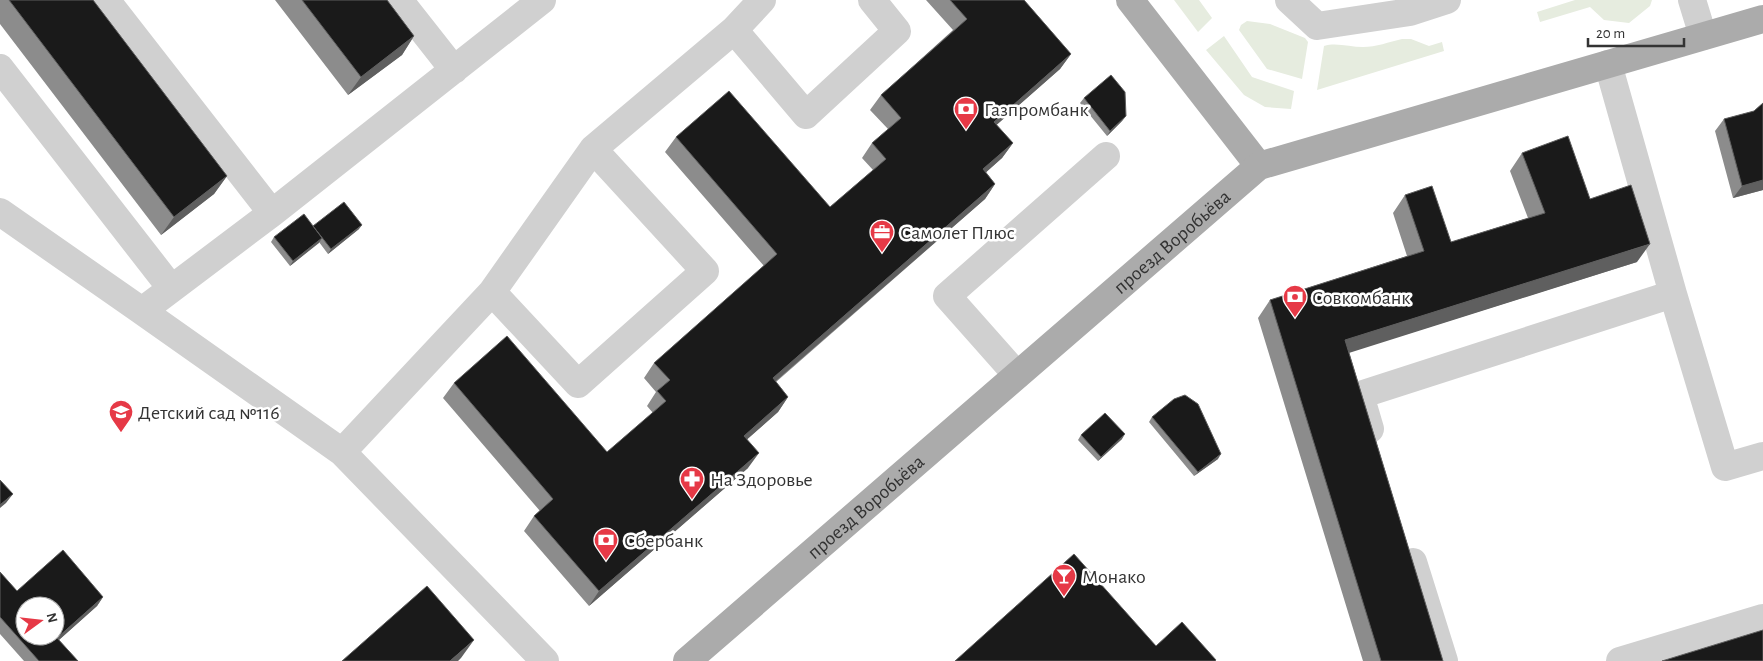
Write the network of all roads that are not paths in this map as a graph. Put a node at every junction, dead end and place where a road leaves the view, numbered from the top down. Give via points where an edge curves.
1 (106, 0) edge
2 (400, 0) edge
3 (542, 0) edge
4 (762, 0) edge
5 (872, 0) edge
6 (1130, 0) edge
7 (1289, 0) edge
8 (1447, 0) edge
9 (1692, 0) edge
10 (1763, 19) edge
11 (734, 30) junction
12 (1703, 36) junction
13 (1608, 64) junction
14 (0, 68) edge
15 (454, 70) junction
16 (593, 149) junction
17 (1106, 156) dead end
18 (1259, 166) junction
19 (0, 212) edge
20 (272, 212) junction
21 (171, 288) junction
22 (492, 292) junction
23 (1673, 294) junction
24 (142, 311) junction
25 (1017, 375) junction
26 (342, 452) junction
27 (1378, 452) edge
28 (1763, 456) edge
29 (1405, 538) edge
30 (1763, 618) edge
31 (545, 661) edge
32 (687, 661) edge
33 (1444, 661) edge
34 (1620, 661) edge

1 - 20 lane
2 - 15 lane
3 - 15 lane
4 - 11 lane
5 - 11 lane via 897,31 806,115
6 - 18 main road
7 - 8 lane via 1317,26 1410,12
9 - 12 lane
10 - 12 main road, проезд Воробьёва
11 - 16 lane
12 - 13 main road, проезд Воробьёва
13 - 18 main road, проезд Воробьёва
13 - 23 lane
14 - 21 lane
15 - 20 lane
16 - 22 lane
16 - 22 lane via 705,271 578,384
17 - 25 lane via 947,296
18 - 25 main road, проезд Воробьёва
19 - 24 lane
20 - 21 lane
21 - 24 lane
22 - 26 lane
23 - 27 lane via 1360,395
23 - 28 lane via 1725,467
24 - 26 lane
25 - 32 main road, проезд Воробьёва
26 - 31 lane
29 - 33 lane
30 - 34 lane

